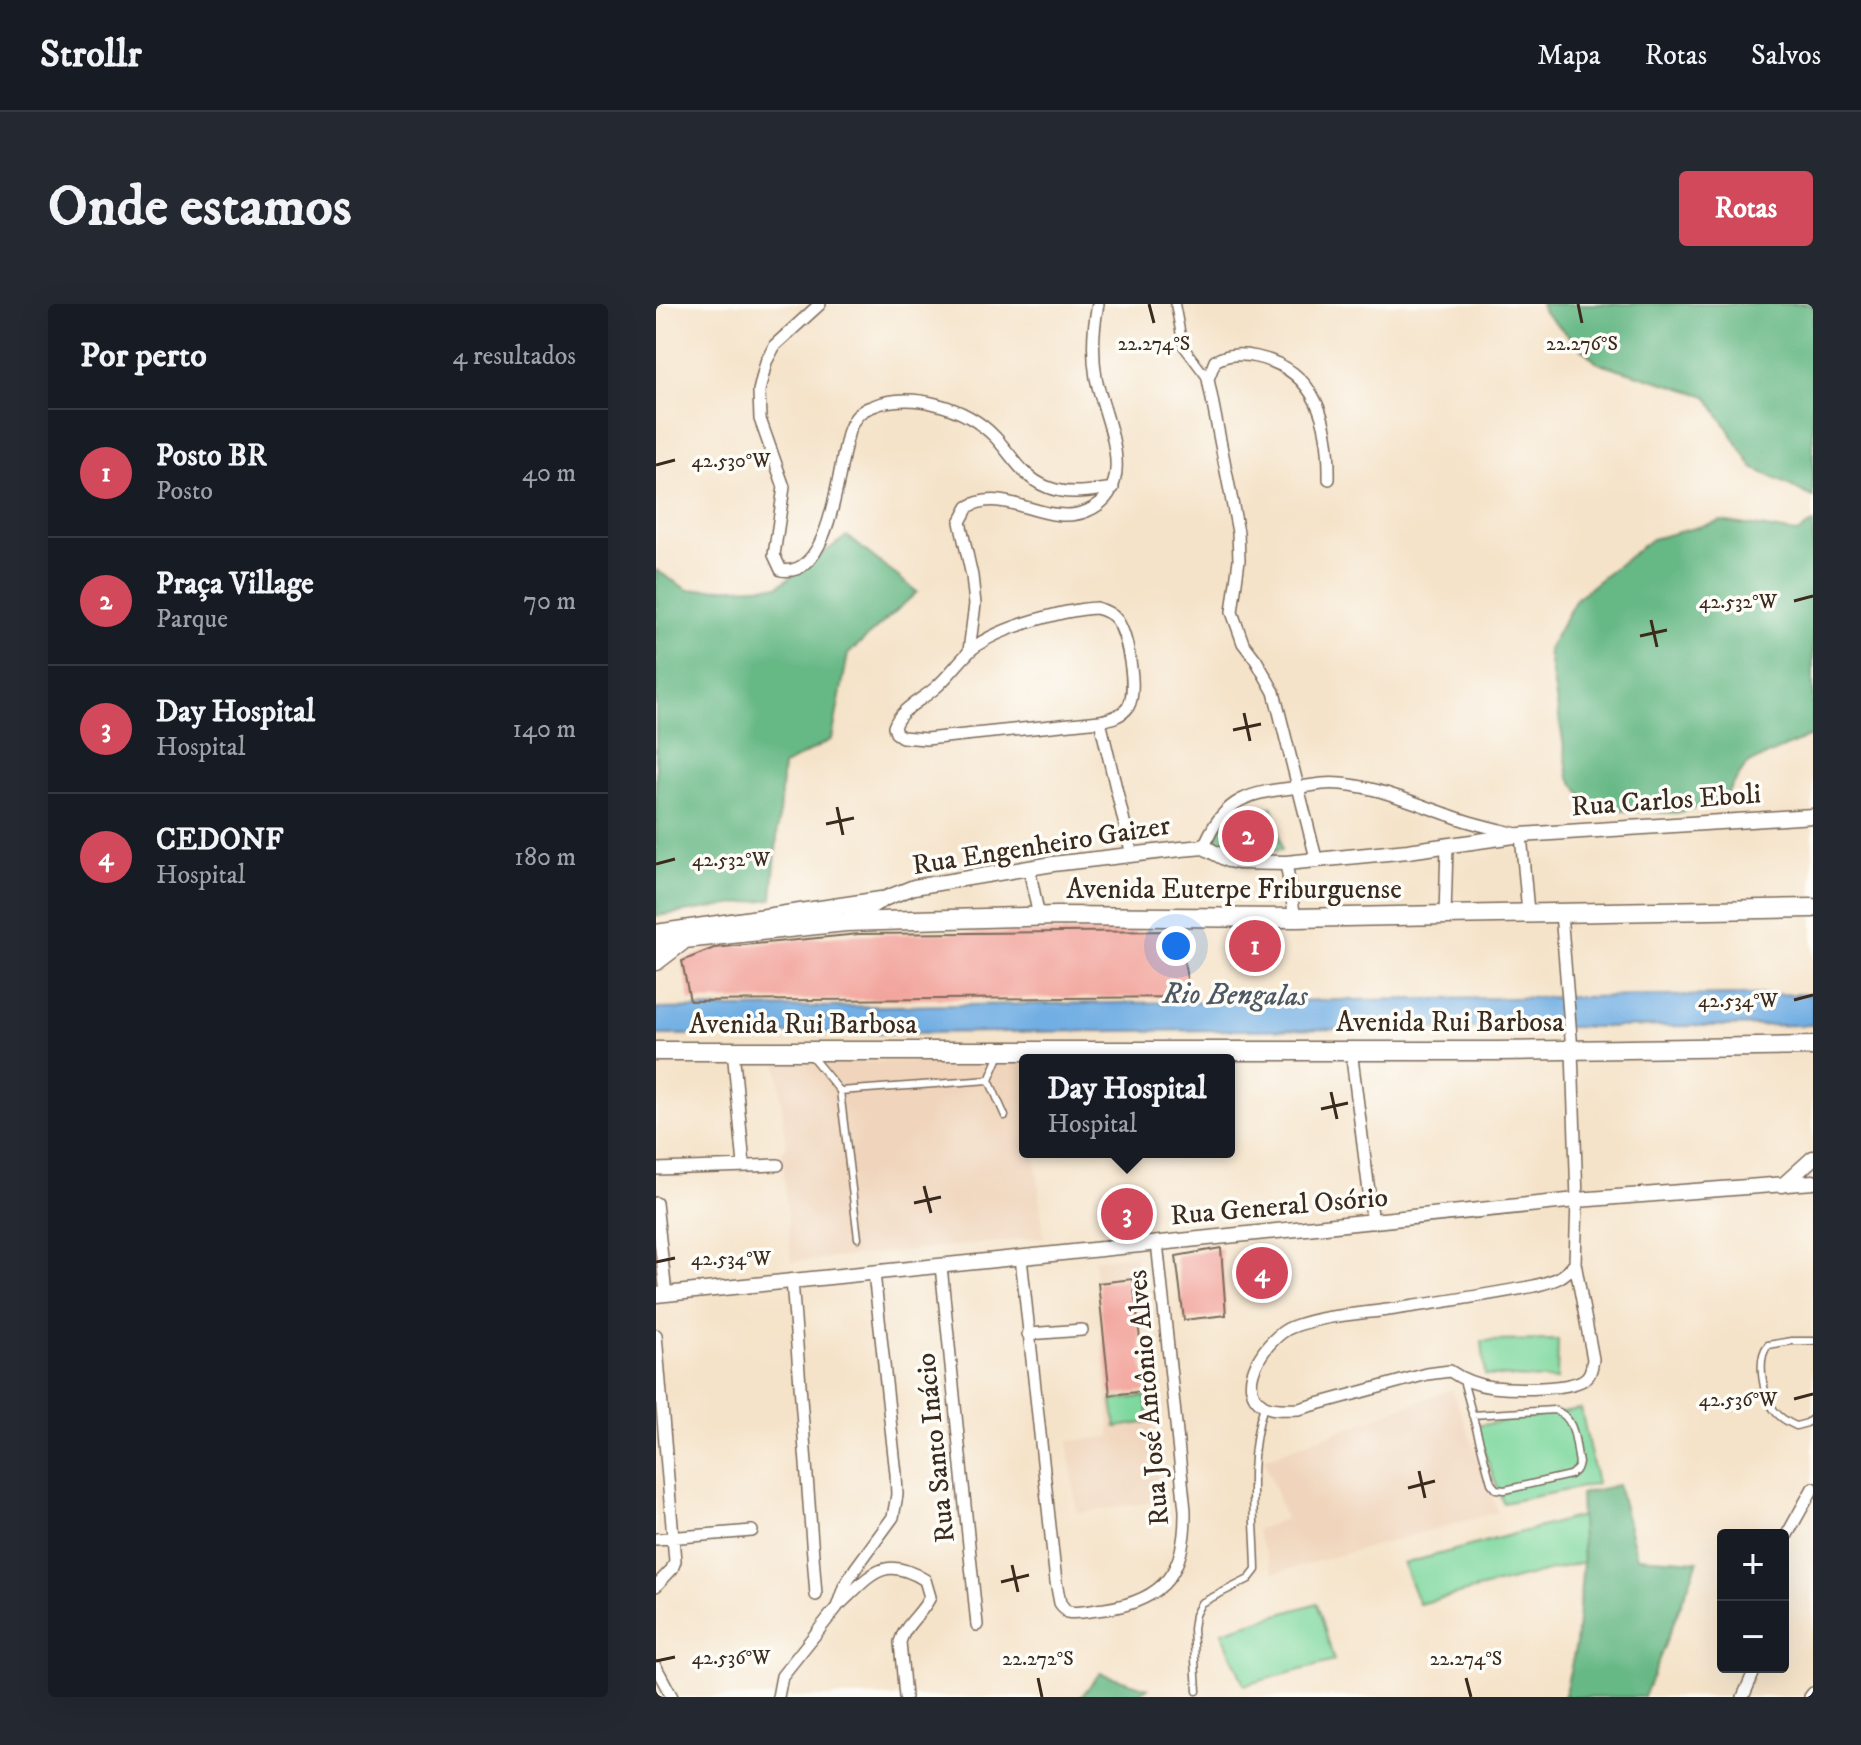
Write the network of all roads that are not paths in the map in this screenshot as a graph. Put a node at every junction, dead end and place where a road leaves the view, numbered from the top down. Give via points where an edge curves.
1 (820, 304) edge
2 (1098, 304) edge
3 (1175, 304) edge
4 (1208, 379) junction
5 (1329, 479) dead end
6 (1113, 488) junction
7 (969, 651) junction
8 (1100, 721) junction
9 (1300, 788) junction
10 (1813, 816) edge
11 (1521, 835) junction
12 (1447, 846) junction
13 (1204, 847) junction
14 (1132, 855) junction
15 (1316, 858) junction
16 (1286, 863) junction
17 (1029, 868) junction
18 (881, 900) junction
19 (1813, 908) edge
20 (1528, 912) junction
21 (1561, 913) junction
22 (1445, 916) junction
23 (1039, 917) junction
24 (1295, 918) junction
25 (846, 922) junction
26 (656, 933) edge
27 (686, 938) junction
28 (656, 942) edge
29 (656, 961) edge
30 (1813, 1046) edge
31 (733, 1050) junction
32 (1351, 1050) junction
33 (1572, 1050) junction
34 (656, 1051) edge
35 (807, 1051) junction
36 (1002, 1051) junction
37 (989, 1080) junction
38 (840, 1091) junction
39 (1005, 1116) dead end
40 (1813, 1158) edge
41 (744, 1165) junction
42 (778, 1165) dead end
43 (656, 1169) edge
44 (1813, 1182) edge
45 (1782, 1186) junction
46 (1577, 1200) junction
47 (656, 1203) edge
48 (1373, 1223) junction
49 (858, 1238) dead end
50 (1157, 1242) junction
51 (1021, 1258) junction
52 (1575, 1263) junction
53 (941, 1266) junction
54 (874, 1273) junction
55 (792, 1280) junction
56 (661, 1295) edge
57 (1082, 1330) dead end
58 (1028, 1334) junction
59 (656, 1335) edge
60 (1813, 1341) edge
61 (1463, 1380) junction
62 (1264, 1406) junction
63 (1472, 1415) junction
64 (1813, 1418) edge
65 (1813, 1488) edge
66 (752, 1531) dead end
67 (1789, 1531) edge
68 (656, 1539) edge
69 (674, 1543) junction
70 (656, 1586) edge
71 (816, 1595) dead end
72 (837, 1607) junction
73 (977, 1625) dead end
74 (656, 1667) edge
75 (1753, 1673) edge
76 (1197, 1691) dead end
77 (672, 1697) edge
78 (778, 1697) edge
79 (905, 1697) edge
80 (1743, 1697) edge

1 - 6 street via 775,345 759,391 760,419 784,487 774,555 781,570 792,571 815,553 832,509 850,427 868,407 898,401 929,403 964,414 994,436 1034,481 1077,492
2 - 6 street via 1094,360 1114,442
3 - 4 street via 1183,346
4 - 5 street via 1215,361 1234,354 1282,365 1305,382 1320,411
4 - 9 street via 1238,532 1232,612 1243,643 1274,692
6 - 7 street via 1093,508 1072,515 1042,514 987,499 968,507 960,522 975,604
7 - 8 street via 1040,619 1105,610 1119,622 1133,688 1123,712
7 - 8 street via 945,680 901,714 896,733 926,739
8 - 14 street
9 - 11 street via 1333,783 1359,787
9 - 13 street via 1230,805
9 - 15 street
10 - 11 street, Rua Carlos Eboli
11 - 12 street, Rua Carlos Eboli
11 - 20 street
12 - 15 street, Rua Carlos Eboli
12 - 22 street
13 - 14 street, Rua Engenheiro Gaizer
13 - 16 street, Rua Carlos Eboli via 1228,860
14 - 17 street, Rua Engenheiro Gaizer
15 - 16 street, Rua Carlos Eboli
16 - 24 street
17 - 18 street, Rua Engenheiro Gaizer via 914,887
17 - 23 street
18 - 25 street, Rua Engenheiro Gaizer
18 - 26 main road
19 - 21 main road, Avenida Euterpe Friburguense
20 - 21 main road, Avenida Euterpe Friburguense
20 - 22 main road, Avenida Euterpe Friburguense
21 - 33 street
22 - 24 main road, Avenida Euterpe Friburguense
23 - 24 main road, Avenida Euterpe Friburguense
23 - 25 main road, Avenida Euterpe Friburguense
25 - 27 main road, Avenida Euterpe Friburguense
27 - 28 main road, Avenida Euterpe Friburguense
27 - 29 main road
30 - 33 main road, Avenida Rui Barbosa
31 - 34 main road, Avenida Rui Barbosa
31 - 35 main road, Avenida Rui Barbosa
31 - 41 street
32 - 33 main road, Avenida Rui Barbosa
32 - 36 main road, Avenida Rui Barbosa
32 - 48 street
33 - 46 street
35 - 36 main road, Avenida Rui Barbosa
35 - 38 lane
36 - 37 lane
37 - 38 lane
37 - 39 lane
38 - 49 lane
40 - 45 street
41 - 42 street
41 - 43 street
44 - 45 street, Rua General Osório
45 - 46 street, Rua General Osório
46 - 48 street, Rua General Osório
46 - 52 street
47 - 56 street
48 - 50 street, Rua General Osório
50 - 51 street, Rua General Osório
50 - 58 street, Rua José Antônio Alves via 1185,1510 1184,1544 1175,1570 1153,1594 1114,1608 1067,1612 1060,1603
51 - 53 street, Rua General Osório
51 - 58 street
52 - 61 street via 1591,1343 1592,1369 1587,1377 1567,1386 1537,1387 1493,1387
52 - 62 street via 1567,1274 1534,1286 1337,1316 1288,1329 1265,1348 1251,1379 1254,1395
53 - 54 street, Rua General Osório
53 - 73 street, Rua Santo Inácio
54 - 55 street, Rua General Osório
54 - 72 street via 896,1506 844,1587
55 - 56 street, Rua General Osório
55 - 71 street
57 - 58 street
59 - 69 street
60 - 64 lane via 1773,1343 1764,1349 1762,1366 1769,1402 1781,1417 1796,1426
61 - 62 street via 1450,1371 1427,1374 1321,1405 1279,1410
61 - 63 lane
62 - 76 lane via 1253,1463 1256,1570 1249,1579 1201,1603 1195,1615
63 - 63 lane via 1562,1413 1569,1419 1577,1469 1570,1475 1496,1489
65 - 67 street
66 - 69 street
68 - 69 street
69 - 70 street via 672,1569
72 - 78 street via 782,1676
72 - 79 street via 884,1568 905,1568 925,1580 930,1597 900,1642
74 - 77 street
75 - 80 street

